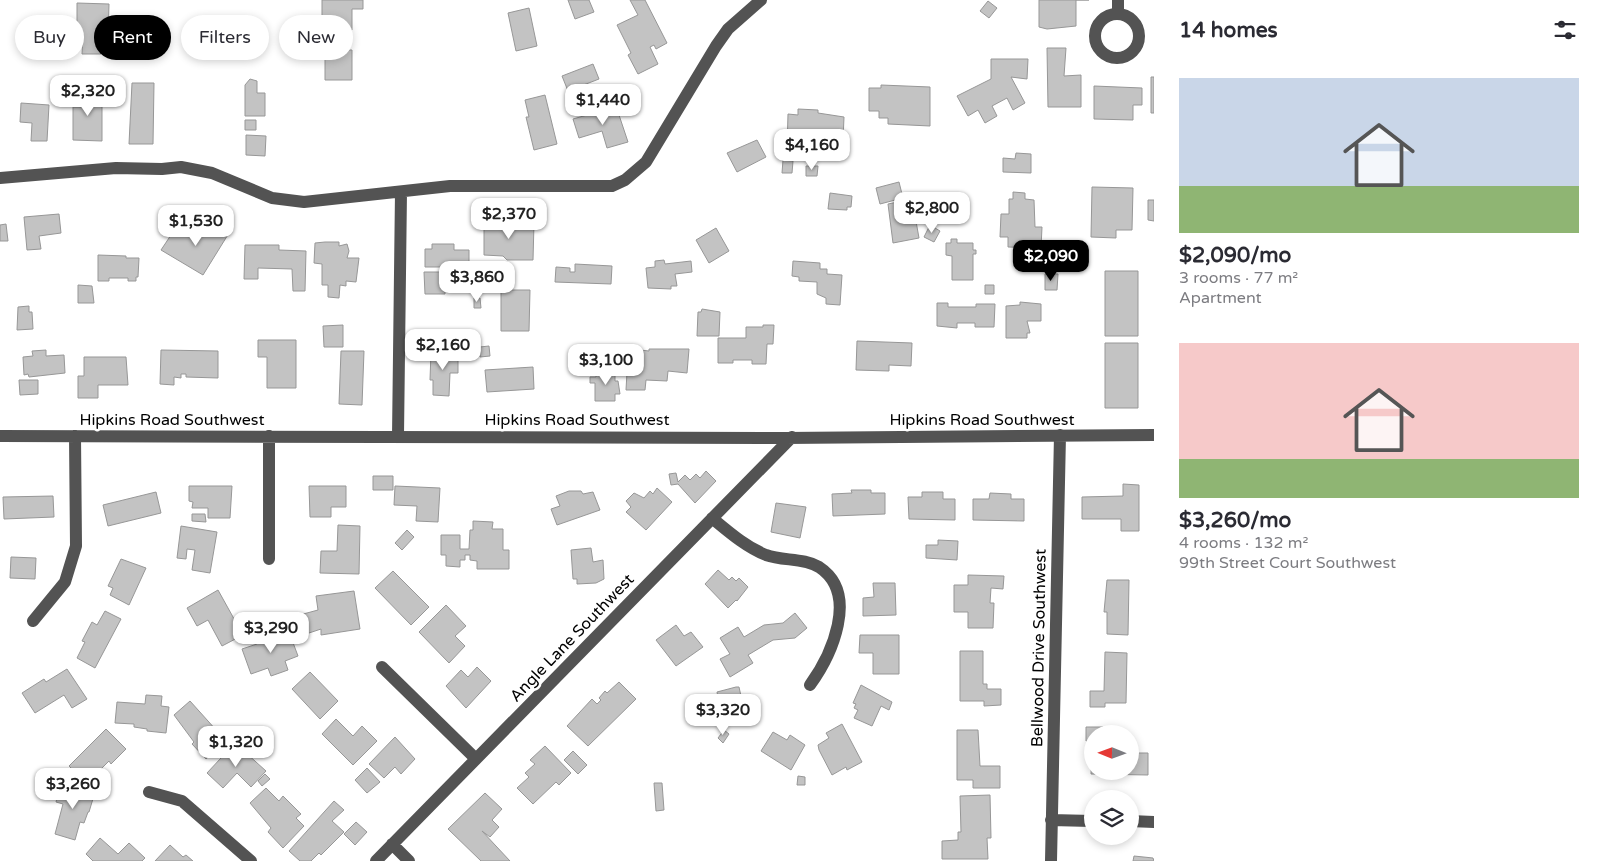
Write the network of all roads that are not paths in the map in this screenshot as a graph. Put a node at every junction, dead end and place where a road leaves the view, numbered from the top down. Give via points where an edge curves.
1 (761, 0) edge
2 (1118, 0) edge
3 (1118, 14) dead end
4 (0, 178) edge
5 (402, 192) junction
6 (1060, 435) junction
7 (0, 436) edge
8 (75, 436) junction
9 (269, 436) junction
10 (398, 436) junction
11 (1154, 436) edge
12 (792, 438) junction
13 (712, 518) junction
14 (269, 559) dead end
15 (33, 621) dead end
16 (382, 667) dead end
17 (810, 685) dead end
18 (476, 759) junction
19 (148, 792) dead end
20 (1052, 820) junction
21 (1084, 821) edge
22 (1139, 821) edge
23 (1154, 822) edge
24 (392, 844) junction
25 (250, 861) edge
26 (376, 861) edge
27 (409, 861) edge
28 (1051, 861) edge

1 - 5 street via 728,29 646,162 625,180 612,186 450,186
2 - 3 street
4 - 5 street via 116,168 181,167 212,173 272,198 304,202
5 - 10 street
6 - 11 street, Hipkins Road Southwest
6 - 12 street, Hipkins Road Southwest
6 - 20 street, Bellwood Drive Southwest
7 - 8 street, Hipkins Road Southwest
8 - 9 street, Hipkins Road Southwest
8 - 15 street via 74,553 65,582
9 - 10 street, Hipkins Road Southwest
9 - 14 street
10 - 12 street, Hipkins Road Southwest
12 - 13 street, Angle Lane Southwest
13 - 17 street via 732,535 768,555 819,567 835,587 840,606 835,638 828,657
13 - 18 street, Angle Lane Southwest
16 - 18 street
18 - 24 street, Angle Lane Southwest
19 - 25 street via 182,801
20 - 21 street
20 - 28 street, Bellwood Drive Southwest
22 - 23 street
24 - 26 street, Angle Lane Southwest
24 - 27 street

